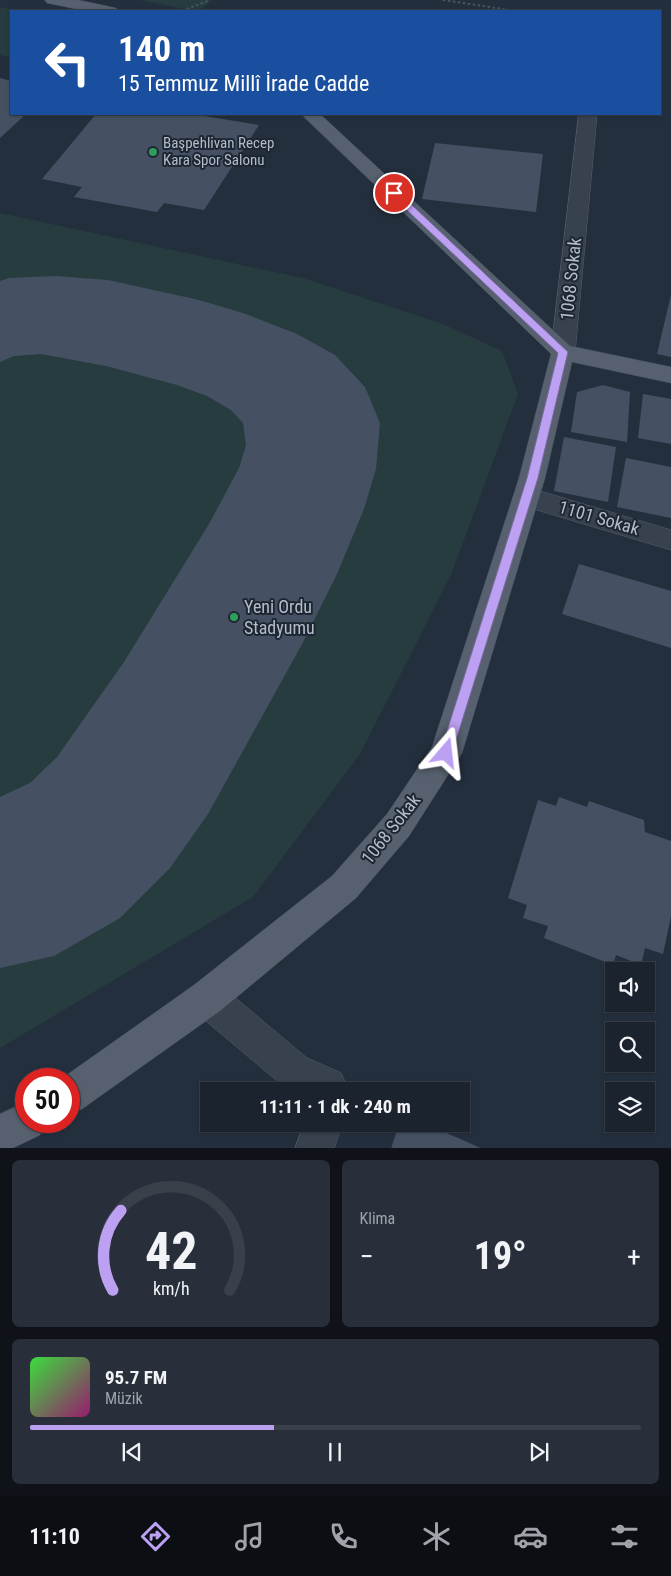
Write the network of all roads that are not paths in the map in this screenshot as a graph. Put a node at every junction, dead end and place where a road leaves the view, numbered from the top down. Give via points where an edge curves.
1 (53, 0) edge
2 (105, 10) edge
3 (311, 115) edge
4 (588, 115) edge
5 (563, 352) junction
6 (671, 375) edge
7 (526, 497) junction
8 (671, 540) edge
9 (207, 998) junction
10 (319, 1082) edge
11 (80, 1088) edge
12 (15, 1126) edge
13 (320, 1132) edge
14 (0, 1134) edge
15 (314, 1148) edge

1 - 2 main road
3 - 5 main road
4 - 5 street, 1068 Sokak
5 - 6 main road
5 - 7 main road, 1068 Sokak
7 - 8 street, 1101 Sokak
7 - 9 main road, 1068 Sokak via 446,753 398,825 344,887
9 - 10 street via 294,1071
9 - 11 main road, 1068 Sokak
12 - 14 main road
13 - 15 street

